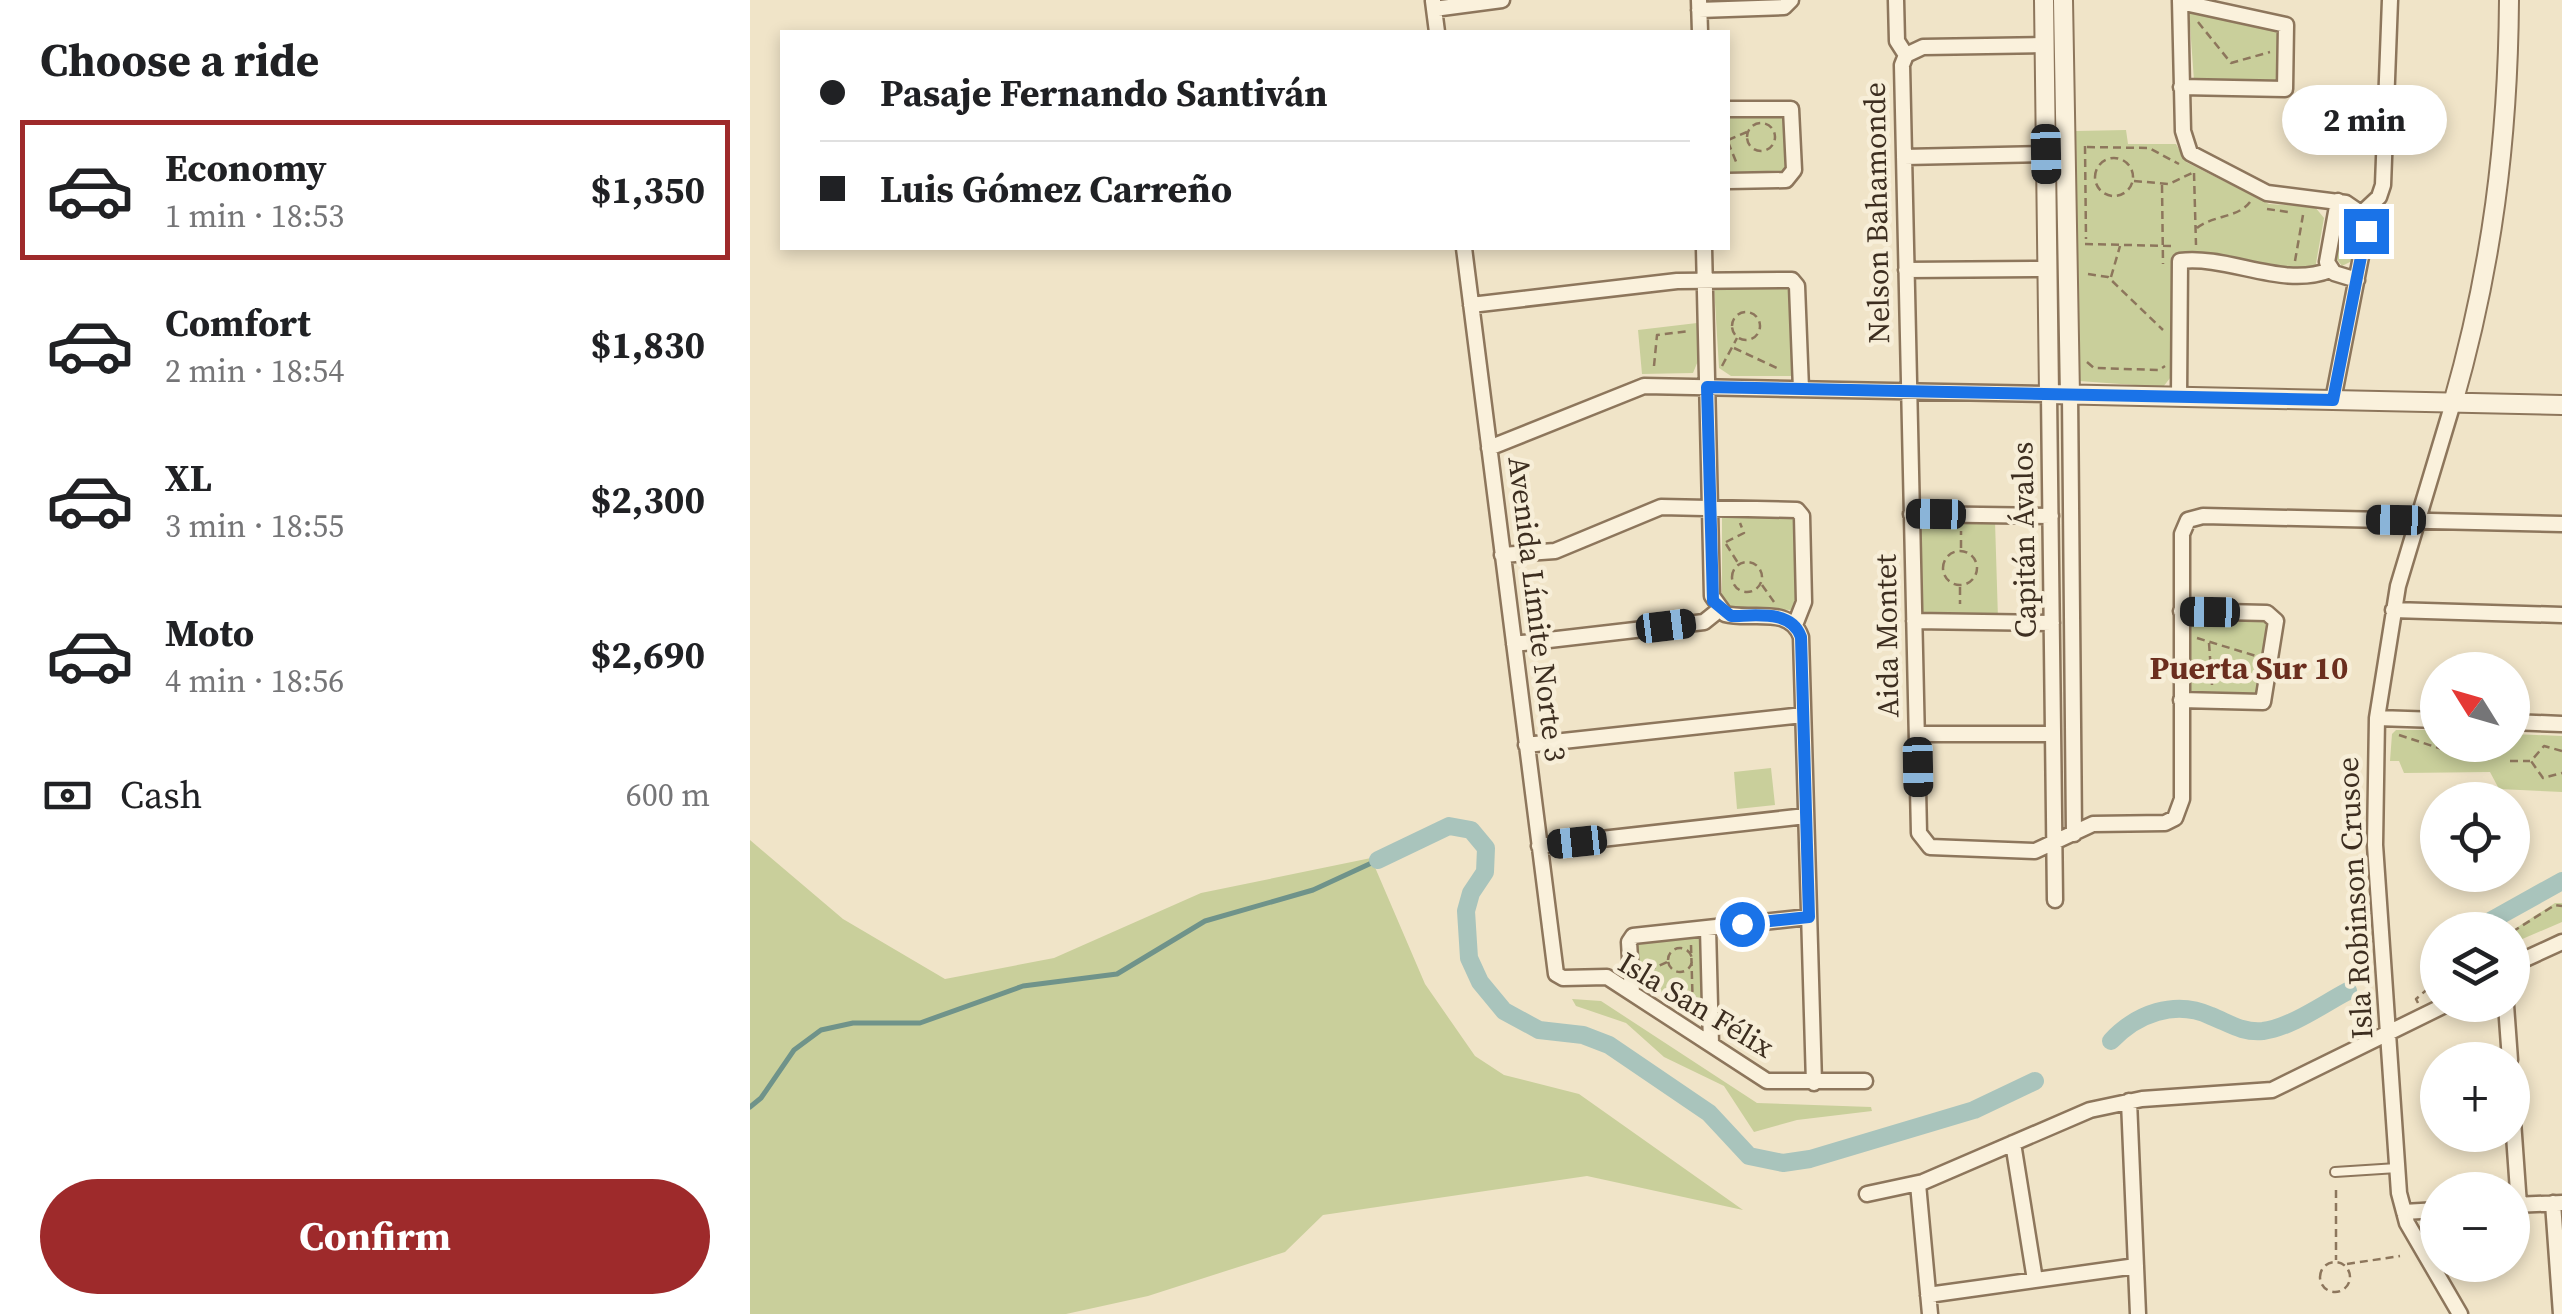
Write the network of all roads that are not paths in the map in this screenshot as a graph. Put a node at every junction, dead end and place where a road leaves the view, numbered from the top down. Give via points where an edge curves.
1 (1502, 0) edge
2 (1790, 0) edge
3 (1896, 0) edge
4 (2044, 0) edge
5 (2063, 0) edge
6 (2390, 0) edge
7 (2509, 0) edge
8 (1434, 4) edge
9 (2180, 4) edge
10 (1699, 5) edge
11 (1437, 30) edge
12 (1700, 30) edge
13 (2044, 45) junction
14 (1906, 54) junction
15 (2182, 88) junction
16 (1730, 109) edge
17 (2046, 154) junction
18 (1904, 158) junction
19 (1730, 181) edge
20 (2338, 201) junction
21 (2363, 212) junction
22 (1464, 250) edge
23 (1704, 250) edge
24 (1906, 270) junction
25 (2048, 270) junction
26 (2330, 270) junction
27 (1705, 279) junction
28 (2357, 280) junction
29 (1471, 306) junction
30 (1707, 387) junction
31 (1801, 390) junction
32 (1908, 390) junction
33 (2050, 394) junction
34 (2070, 395) junction
35 (2178, 397) junction
36 (2333, 400) junction
37 (2454, 403) junction
38 (2562, 405) edge
39 (1489, 448) junction
40 (1710, 508) junction
41 (1911, 514) junction
42 (2051, 516) junction
43 (2418, 520) junction
44 (2562, 524) edge
45 (1502, 555) junction
46 (1719, 610) junction
47 (2392, 610) junction
48 (2181, 611) junction
49 (2562, 615) edge
50 (1914, 621) junction
51 (2052, 623) junction
52 (1795, 625) junction
53 (1514, 644) junction
54 (2181, 700) junction
55 (1803, 715) junction
56 (2377, 718) junction
57 (2420, 719) edge
58 (2530, 723) edge
59 (2562, 724) edge
60 (1916, 734) junction
61 (2053, 734) junction
62 (1526, 745) junction
63 (1806, 816) junction
64 (2074, 834) junction
65 (2054, 843) junction
66 (1539, 846) junction
67 (2055, 900) dead end
68 (1809, 917) junction
69 (1708, 928) junction
70 (2562, 942) edge
71 (2530, 957) edge
72 (1558, 976) joint
73 (1632, 985) junction
74 (2420, 1019) edge
75 (2389, 1036) junction
76 (1710, 1044) junction
77 (1866, 1081) dead end
78 (1814, 1083) junction
79 (2129, 1102) junction
80 (2014, 1142) junction
81 (2397, 1168) junction
82 (2335, 1172) dead end
83 (1918, 1184) junction
84 (1868, 1194) dead end
85 (2558, 1203) edge
86 (2530, 1204) edge
87 (2420, 1211) edge
88 (2404, 1212) junction
89 (2136, 1266) junction
90 (2035, 1280) junction
91 (1928, 1295) junction
92 (1930, 1314) edge
93 (2138, 1314) edge
94 (2460, 1314) edge
95 (2561, 1314) edge

1 - 8 street
2 - 10 street via 1784,7
3 - 14 street via 1897,41
4 - 13 street, Capitán Ávalos
5 - 34 street, Capitán Ávalos
6 - 21 street via 2382,185
7 - 37 street, Isla Robinson Crusoe via 2503,166
8 - 11 street
9 - 15 street
9 - 15 street via 2284,22 2286,53 2285,89
10 - 12 street
13 - 14 street, Nelson Bahamonde
13 - 17 street, Capitán Ávalos
14 - 18 street, Nelson Bahamonde
15 - 20 street via 2190,152 2267,194
16 - 19 street via 1793,112 1792,176
17 - 18 street
17 - 25 street, Capitán Ávalos
18 - 24 street, Nelson Bahamonde
20 - 21 street
20 - 26 street via 2326,255
21 - 28 street via 2367,225
22 - 29 street, Avenida Límite Norte 3
23 - 27 street
24 - 25 street
24 - 32 street, Nelson Bahamonde
25 - 33 street, Capitán Ávalos
26 - 28 street
26 - 35 street via 2306,277 2234,262 2180,262
27 - 29 street
27 - 30 street
27 - 31 street via 1796,284
28 - 36 street
29 - 39 street, Avenida Límite Norte 3
30 - 31 street
30 - 39 street via 1632,389
30 - 40 street
31 - 32 street
32 - 33 street
32 - 41 street, Aida Montet
33 - 34 street
33 - 42 street, Capitán Ávalos
34 - 35 street
34 - 64 street, Capitán Ávalos
35 - 36 street
36 - 37 street
37 - 38 street
37 - 43 street, Isla Robinson Crusoe
39 - 45 street, Avenida Límite Norte 3
40 - 45 street via 1661,507 1555,551
40 - 46 street via 1712,596
40 - 52 street via 1801,513 1804,602
41 - 42 street
41 - 50 street, Aida Montet
42 - 51 street, Capitán Ávalos
43 - 44 street
43 - 47 street, Isla Robinson Crusoe
43 - 48 street via 2188,520
45 - 53 street, Avenida Límite Norte 3
46 - 52 street via 1781,617
46 - 53 street via 1704,622
47 - 49 street
47 - 56 street, Isla Robinson Crusoe
48 - 54 street
48 - 54 street via 2272,614 2276,621 2261,704
50 - 51 street
50 - 60 street, Aida Montet
51 - 61 street, Capitán Ávalos
52 - 55 street
53 - 62 street, Avenida Límite Norte 3
54 - 64 street, Aida Montet via 2182,799 2175,818 2093,824
55 - 62 street
55 - 63 street
56 - 57 street
56 - 75 street, Isla Robinson Crusoe via 2374,801
58 - 59 street
60 - 61 street
60 - 65 street, Aida Montet via 1919,832 1930,848 2035,851
61 - 65 street, Capitán Ávalos
62 - 66 street, Avenida Límite Norte 3
63 - 66 street
63 - 68 street
64 - 65 street, Aida Montet
65 - 67 street, Capitán Ávalos
66 - 72 street, Avenida Límite Norte 3
68 - 69 street
68 - 78 street
69 - 73 street via 1630,938
69 - 76 street
70 - 71 street
72 - 73 street, Isla San Félix via 1603,976
73 - 76 street, Isla San Félix
74 - 75 street
75 - 79 street via 2272,1090
75 - 81 street, Isla Robinson Crusoe
76 - 78 street, Isla San Félix via 1767,1081
77 - 78 street, Isla San Félix
79 - 80 street
79 - 89 street
80 - 83 street
80 - 90 street
81 - 82 lane
81 - 88 street, Isla Robinson Crusoe
83 - 84 street
83 - 91 street
85 - 86 street
85 - 95 street
87 - 88 street
88 - 94 street, Isla Robinson Crusoe
89 - 90 street
89 - 93 street
90 - 91 street
91 - 92 street

